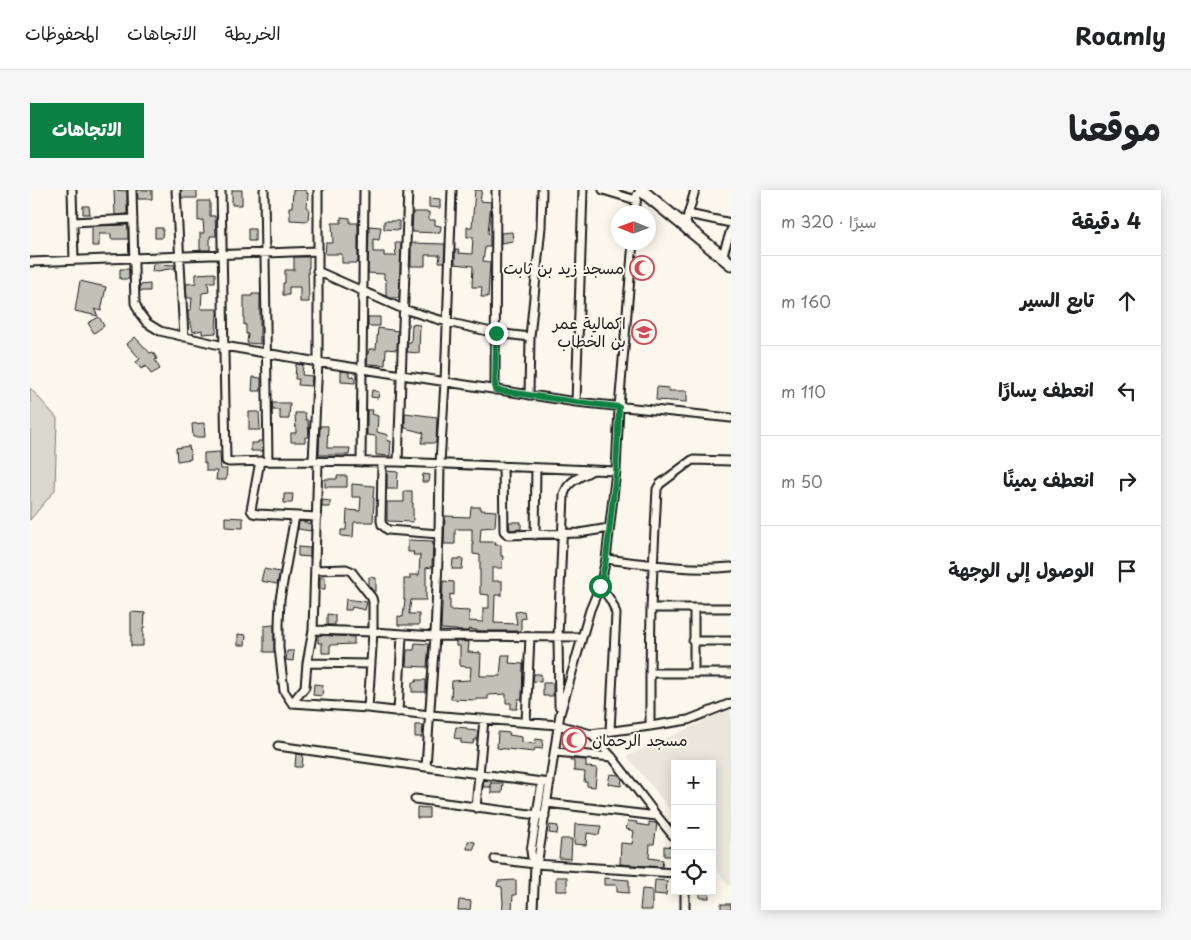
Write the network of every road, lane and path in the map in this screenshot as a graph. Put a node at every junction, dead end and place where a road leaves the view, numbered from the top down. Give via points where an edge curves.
1 (72, 190) edge
2 (132, 190) edge
3 (176, 190) edge
4 (221, 190) edge
5 (264, 190) edge
6 (318, 190) edge
7 (364, 190) edge
8 (408, 190) edge
9 (452, 190) edge
10 (496, 190) edge
11 (542, 190) edge
12 (583, 190) edge
13 (603, 190) edge
14 (637, 190) edge
15 (695, 190) edge
16 (639, 195) edge
17 (688, 214) junction
18 (133, 219) junction
19 (73, 222) junction
20 (731, 223) edge
21 (685, 226) junction
22 (731, 230) edge
23 (632, 250) edge
24 (317, 251) junction
25 (265, 253) junction
26 (222, 254) junction
27 (180, 256) junction
28 (134, 258) junction
29 (74, 260) junction
30 (727, 260) edge
31 (30, 262) edge
32 (317, 271) junction
33 (363, 292) junction
34 (403, 309) junction
35 (447, 322) junction
36 (496, 333) junction
37 (184, 337) junction
38 (530, 337) junction
39 (224, 346) junction
40 (266, 353) junction
41 (318, 362) junction
42 (362, 368) junction
43 (401, 374) junction
44 (445, 382) junction
45 (495, 390) junction
46 (529, 396) junction
47 (576, 402) junction
48 (619, 407) junction
49 (731, 418) edge
50 (264, 461) junction
51 (731, 461) edge
52 (316, 462) junction
53 (361, 462) junction
54 (382, 462) junction
55 (398, 462) junction
56 (440, 463) junction
57 (502, 466) junction
58 (536, 468) junction
59 (592, 470) junction
60 (616, 472) junction
61 (295, 516) junction
62 (317, 517) junction
63 (609, 528) junction
64 (439, 534) junction
65 (562, 534) junction
66 (535, 535) junction
67 (606, 559) junction
68 (653, 565) junction
69 (731, 566) edge
70 (315, 570) junction
71 (600, 586) junction
72 (651, 608) junction
73 (694, 608) junction
74 (731, 608) edge
75 (314, 630) junction
76 (373, 632) junction
77 (402, 635) junction
78 (435, 636) junction
79 (530, 637) junction
80 (558, 637) junction
81 (582, 637) junction
82 (693, 641) junction
83 (731, 641) edge
84 (307, 663) junction
85 (371, 664) junction
86 (650, 672) junction
87 (694, 672) junction
88 (731, 673) edge
89 (292, 703) junction
90 (731, 703) edge
91 (368, 708) junction
92 (398, 712) junction
93 (560, 714) junction
94 (430, 715) junction
95 (484, 719) junction
96 (526, 722) junction
97 (558, 725) junction
98 (650, 726) junction
99 (610, 731) junction
100 (591, 734) junction
101 (278, 746) dead end
102 (555, 752) junction
103 (612, 757) junction
104 (426, 767) junction
105 (480, 774) junction
106 (542, 782) junction
107 (550, 783) junction
108 (415, 799) dead end
109 (547, 802) junction
110 (476, 808) junction
111 (536, 815) junction
112 (545, 816) junction
113 (657, 816) junction
114 (671, 833) edge
115 (495, 858) dead end
116 (535, 864) junction
117 (671, 873) edge
118 (685, 895) edge
119 (532, 910) edge
120 (685, 910) edge

1 - 19 street
2 - 18 street
3 - 27 street
4 - 26 street
5 - 25 street
6 - 24 street
7 - 33 street
8 - 34 street
9 - 35 street
10 - 36 street
11 - 38 street
12 - 47 street
13 - 16 street
14 - 16 street
15 - 17 street
16 - 21 main road
17 - 20 street
17 - 21 street
18 - 19 street
18 - 28 street
19 - 29 street
21 - 30 main road
22 - 30 street
23 - 48 street
24 - 25 street
24 - 32 street
25 - 26 street
25 - 40 street
26 - 27 street
26 - 39 street
27 - 28 street
27 - 37 street
28 - 29 street
28 - 37 street via 135,303 140,314 146,323
29 - 31 street
32 - 33 street
32 - 41 street
33 - 34 street
33 - 42 street
34 - 35 street
34 - 43 street
35 - 36 street
35 - 44 street
36 - 38 street
36 - 45 street
37 - 39 street
38 - 46 street
39 - 40 street
39 - 50 street via 226,461
40 - 41 street
40 - 50 street
41 - 42 street
41 - 52 street
42 - 43 street
42 - 53 street
43 - 44 street
43 - 55 street
44 - 45 street
44 - 56 street
45 - 46 street
46 - 47 street
47 - 48 street
48 - 49 street
48 - 60 street
50 - 52 street
50 - 61 street via 253,513
51 - 68 street via 692,460 658,486
52 - 53 street
52 - 62 street
53 - 54 street
54 - 55 street
54 - 64 street via 382,525 388,530
55 - 56 street
56 - 57 street
56 - 64 street
57 - 58 street
57 - 66 street via 504,531 508,535
58 - 59 street
58 - 66 street
59 - 60 street
59 - 65 street via 565,488
60 - 63 street
61 - 62 street
61 - 89 street via 278,625 284,691
62 - 70 street
63 - 65 street
63 - 67 street
64 - 78 street
65 - 66 street
65 - 80 street
67 - 68 street
67 - 71 street
68 - 69 street
68 - 72 street
70 - 75 street
70 - 76 street via 346,569 353,574 372,598
71 - 81 street
71 - 99 street via 615,607 616,614
72 - 73 street
72 - 86 street
73 - 74 street
73 - 82 street
75 - 76 street
75 - 84 street
76 - 77 street
76 - 85 street
77 - 78 street
77 - 92 street
78 - 79 street
78 - 94 street
79 - 80 street
79 - 96 street
80 - 81 street
80 - 93 street
81 - 93 street
82 - 83 street
82 - 87 street
84 - 85 street
84 - 89 street via 305,687
85 - 91 street
86 - 87 street
86 - 98 street
87 - 88 street
89 - 91 street
90 - 98 street via 688,720
91 - 92 street
92 - 94 street
93 - 97 street
94 - 95 street
94 - 104 street
95 - 96 street
95 - 105 street
96 - 97 street
97 - 100 street
97 - 102 street
98 - 99 street
99 - 100 street
100 - 103 street
101 - 104 street
102 - 103 street
102 - 107 street
103 - 113 street
104 - 105 street
105 - 106 street
105 - 110 street
106 - 107 street
106 - 111 street
107 - 109 street
108 - 110 street
109 - 112 street
109 - 113 street
110 - 111 street
111 - 112 street
111 - 116 street via 531,851
112 - 116 street
113 - 114 street
115 - 116 street
116 - 117 street
116 - 119 street
118 - 120 street

